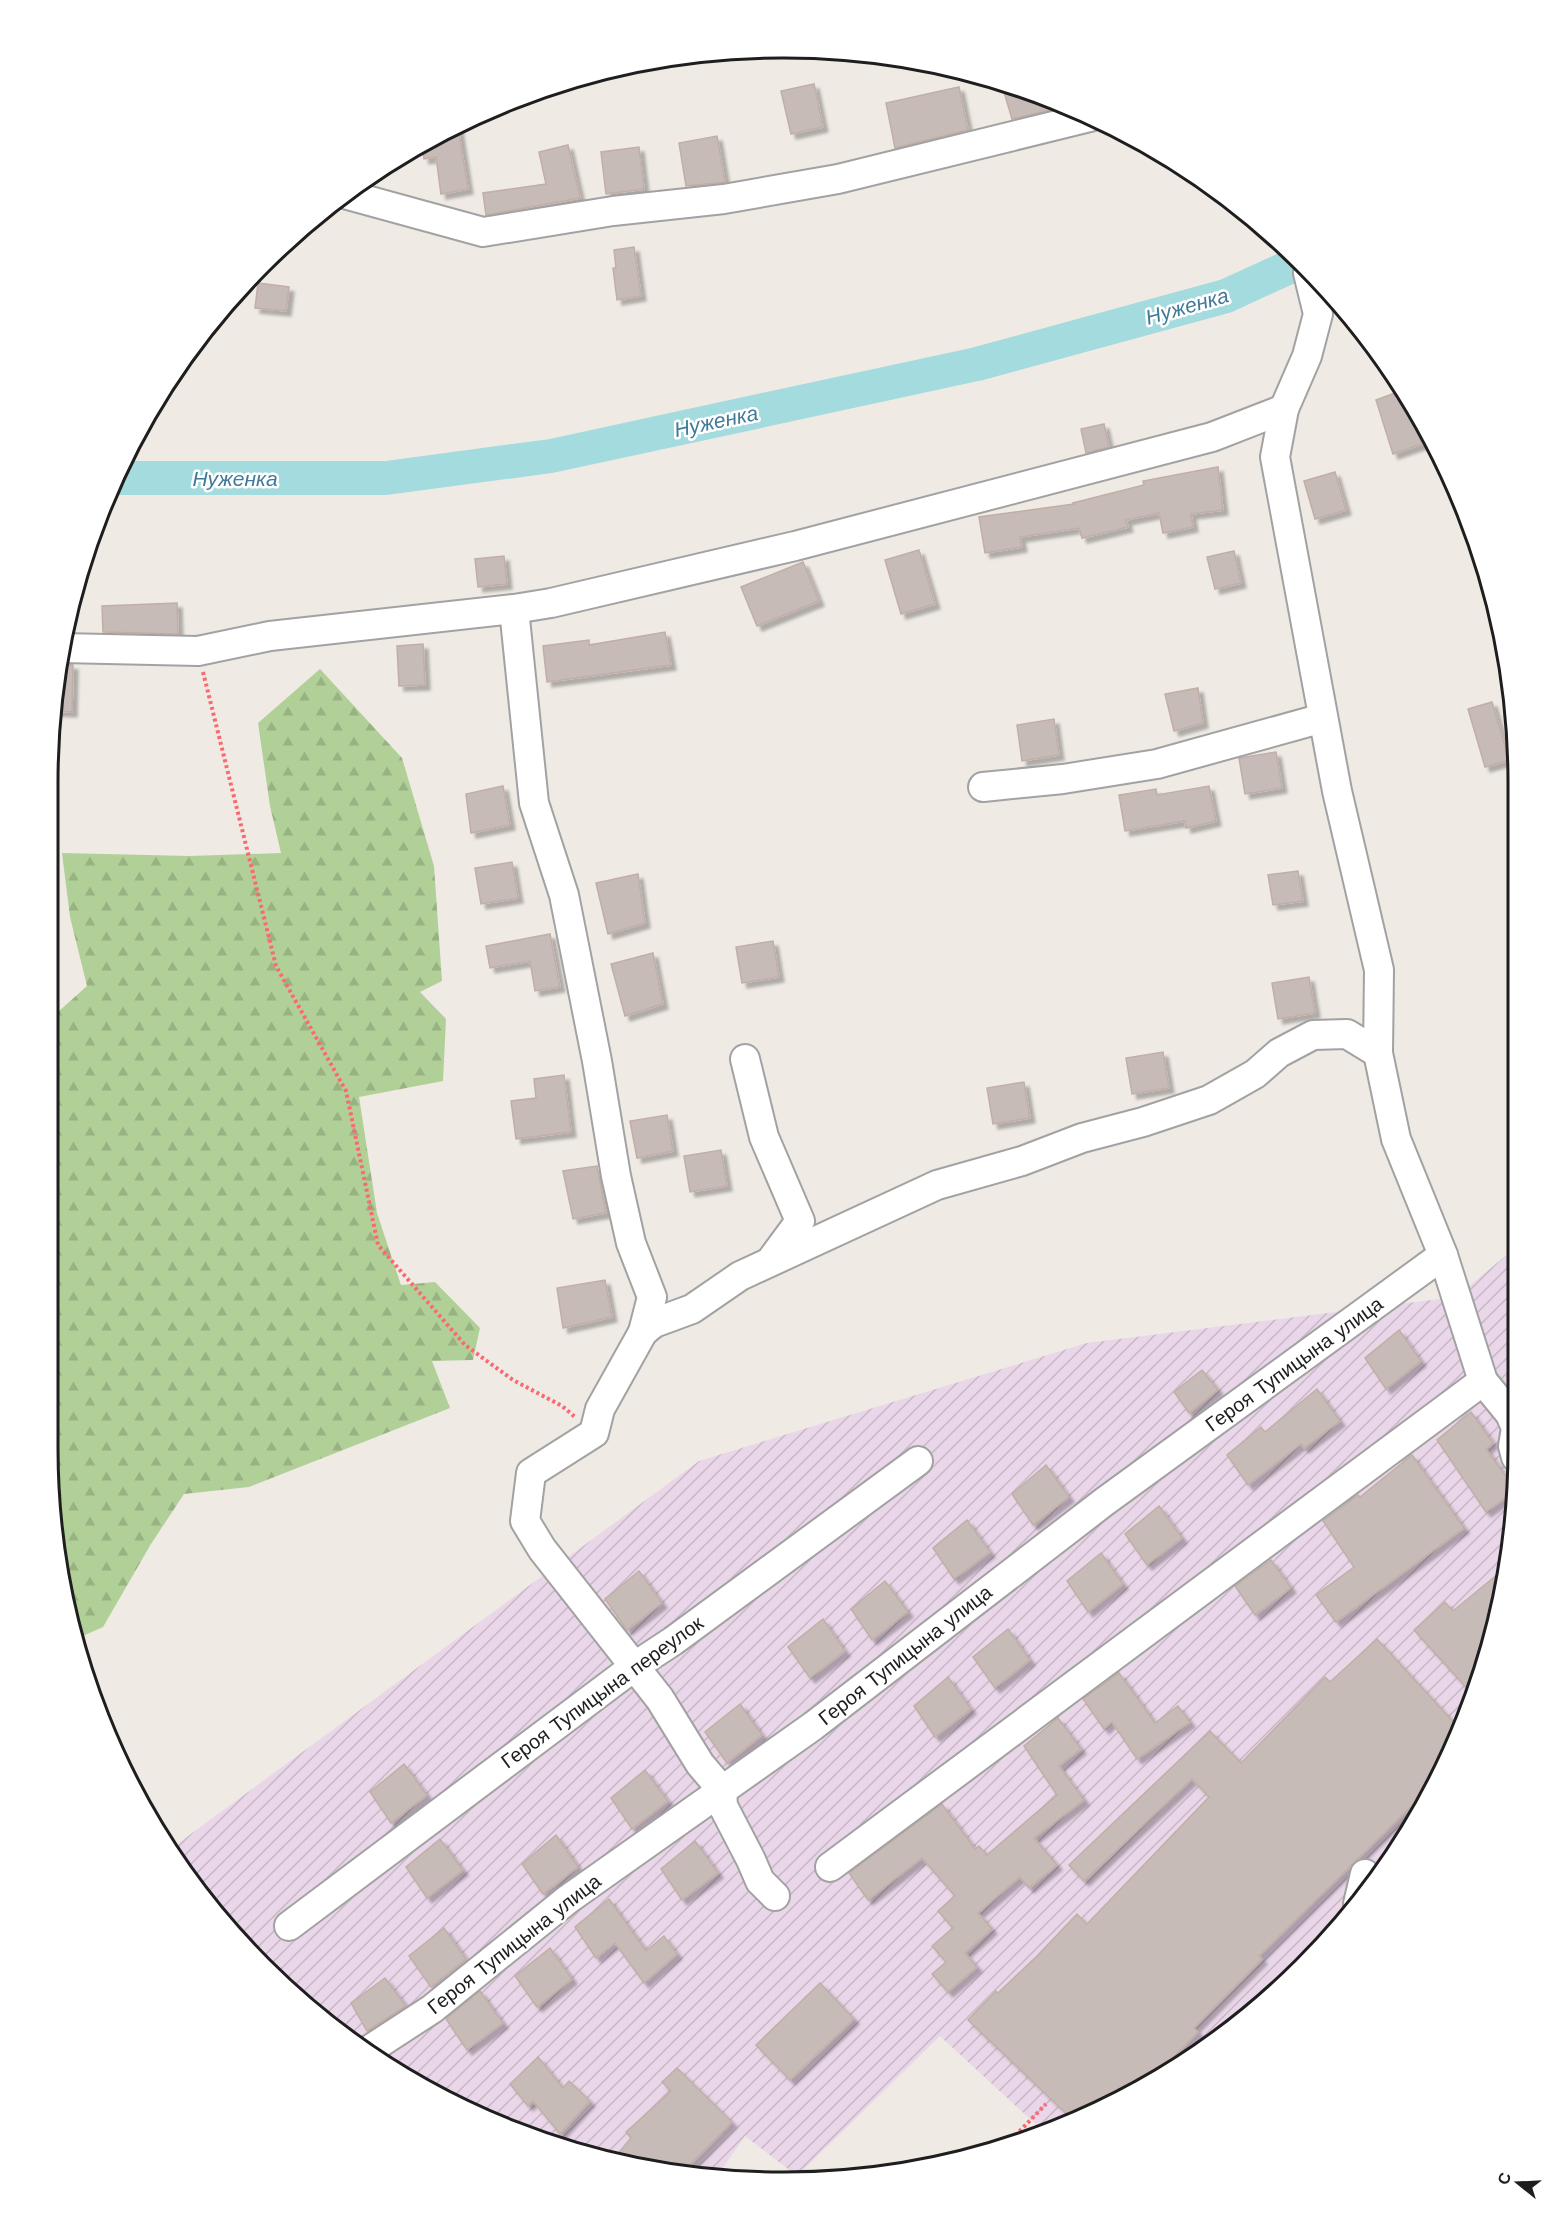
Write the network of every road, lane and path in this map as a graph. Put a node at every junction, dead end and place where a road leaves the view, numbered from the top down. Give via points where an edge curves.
1 (1075, 121) edge
2 (357, 197) edge
3 (1312, 289) edge
4 (1284, 409) junction
5 (514, 609) junction
6 (71, 648) edge
7 (198, 651) junction
8 (1323, 718) junction
9 (982, 787) dead end
10 (1378, 1053) junction
11 (745, 1059) dead end
12 (1443, 1255) junction
13 (772, 1260) junction
14 (643, 1332) junction
15 (1483, 1381) junction
16 (1508, 1411) edge
17 (594, 1433) junction
18 (918, 1461) dead end
19 (635, 1666) junction
20 (722, 1790) junction
21 (830, 1867) dead end
22 (1365, 1874) dead end
23 (1363, 1882) edge
24 (775, 1896) dead end
25 (289, 1926) dead end
26 (375, 2046) edge
27 (1046, 2104) dead end
28 (1017, 2133) edge

1 - 2 street via 838,179 483,232
3 - 4 street via 1318,314 1307,356
4 - 5 street via 1212,436 795,546
4 - 8 street via 1275,457
5 - 7 street via 270,636
5 - 14 street via 534,804 564,895 616,1176 631,1243 652,1297
6 - 7 street
7 - 17 path via 276,966 345,1091 378,1245 465,1345 513,1380 562,1406
8 - 9 street via 1157,764
8 - 10 street via 1379,970
10 - 12 street via 1396,1139
10 - 13 street via 1347,1034 1313,1035 1209,1100 937,1185
11 - 13 street via 764,1137 800,1221
12 - 15 street
12 - 20 street, Героя Тупицына улица via 1104,1502 813,1726
13 - 14 street via 740,1275 692,1309 654,1323
14 - 17 street via 600,1409
15 - 16 street
15 - 21 street
17 - 19 street via 531,1473 525,1521 542,1549
18 - 19 street, Героя Тупицына переулок
19 - 20 street via 700,1764
19 - 25 street, Героя Тупицына переулок
20 - 24 street via 723,1806 760,1881
20 - 26 street, Героя Тупицына улица via 567,1900 432,2009
22 - 23 street
27 - 28 path

